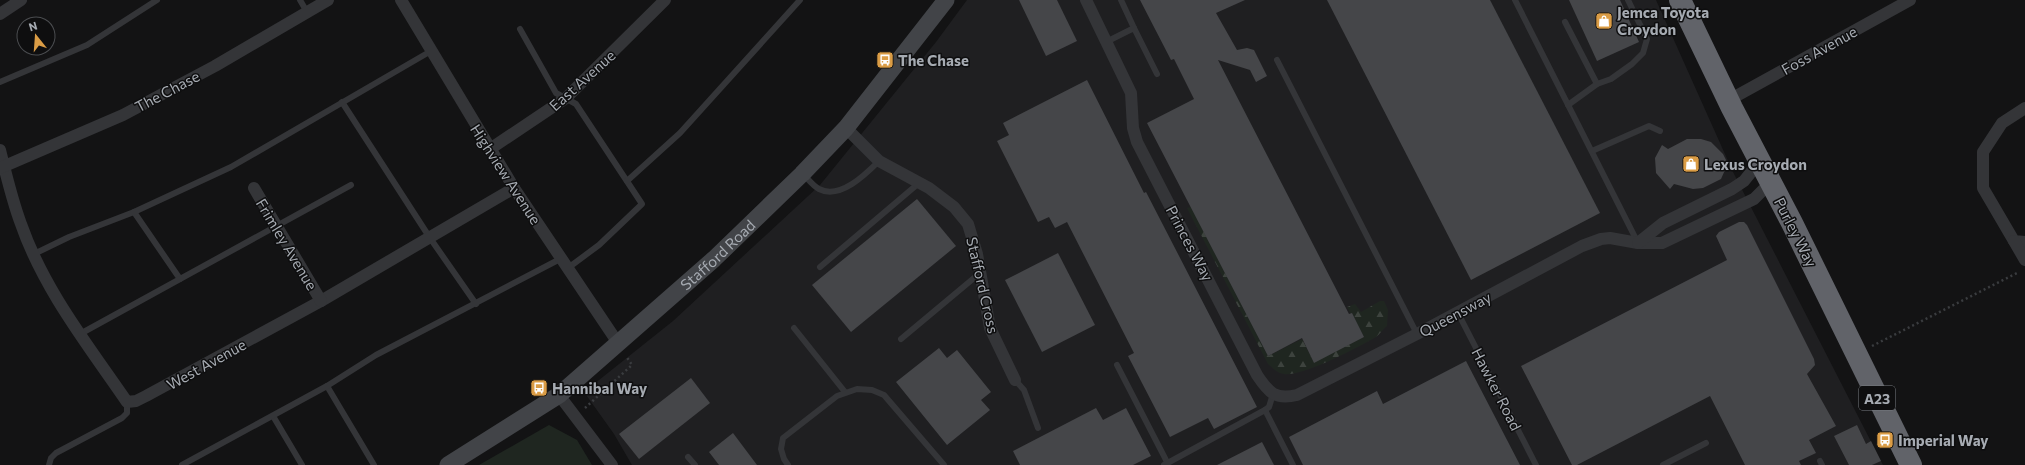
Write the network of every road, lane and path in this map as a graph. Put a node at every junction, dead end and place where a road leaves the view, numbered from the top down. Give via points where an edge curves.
1 (21, 0) edge
2 (157, 0) edge
3 (300, 0) edge
4 (328, 0) edge
5 (401, 0) edge
6 (665, 0) edge
7 (800, 0) edge
8 (946, 0) edge
9 (1086, 0) edge
10 (1121, 0) edge
11 (1515, 0) edge
12 (1628, 0) edge
13 (1680, 0) edge
14 (1910, 0) edge
15 (307, 12) junction
16 (0, 14) edge
17 (1565, 22) dead end
18 (1134, 28) junction
19 (520, 29) dead end
20 (1106, 42) junction
21 (430, 51) junction
22 (1277, 60) dead end
23 (1157, 74) dead end
24 (0, 82) edge
25 (1597, 84) junction
26 (566, 98) junction
27 (1729, 100) junction
28 (342, 102) junction
29 (1568, 105) junction
30 (2025, 108) edge
31 (846, 128) junction
32 (1660, 131) dead end
33 (490, 149) junction
34 (0, 150) edge
35 (1592, 151) junction
36 (879, 161) junction
37 (1760, 161) junction
38 (3, 168) edge
39 (802, 174) junction
40 (627, 181) junction
41 (1770, 182) junction
42 (919, 183) junction
43 (351, 185) dead end
44 (254, 188) dead end
45 (514, 188) junction
46 (134, 212) junction
47 (277, 227) junction
48 (430, 238) junction
49 (2020, 242) edge
50 (1638, 243) junction
51 (34, 254) junction
52 (2025, 260) edge
53 (565, 263) junction
54 (820, 267) dead end
55 (2025, 269) edge
56 (980, 273) junction
57 (180, 279) junction
58 (321, 301) junction
59 (476, 304) junction
60 (1458, 313) junction
61 (794, 328) dead end
62 (80, 334) junction
63 (1418, 334) junction
64 (900, 339) dead end
65 (618, 344) junction
66 (1855, 354) junction
67 (1117, 366) dead end
68 (1015, 380) joint
69 (327, 386) junction
70 (845, 392) junction
71 (559, 394) junction
72 (1273, 394) junction
73 (127, 402) junction
74 (1265, 410) junction
75 (273, 416) junction
76 (577, 416) junction
77 (1038, 428) dead end
78 (1706, 443) dead end
79 (688, 456) dead end
80 (1166, 463) edge
81 (49, 465) edge
82 (182, 465) edge
83 (302, 465) edge
84 (374, 465) edge
85 (448, 465) edge
86 (612, 465) edge
87 (695, 465) edge
88 (788, 465) edge
89 (944, 465) edge
90 (1293, 465) edge
91 (1536, 465) edge
92 (1662, 465) edge
93 (1911, 465) edge

1 - 16 street
2 - 24 lane via 87,46
3 - 15 lane
4 - 15 street, The Chase
5 - 21 street, Highview Avenue
6 - 26 street, East Avenue
7 - 40 lane via 680,133
8 - 31 main road, Stafford Road
9 - 20 street, Princes Way
10 - 18 lane
11 - 29 lane
12 - 25 lane via 1648,39 1643,53 1611,79
13 - 27 highway, Purley Way / A23
14 - 27 street, Foss Avenue
15 - 38 street, The Chase via 124,115
17 - 25 lane
18 - 20 lane
18 - 23 lane
19 - 26 lane via 556,93
20 - 72 street, Princes Way via 1127,84 1137,142 1257,375
21 - 28 lane
21 - 33 street, Highview Avenue
22 - 63 lane
25 - 29 lane
26 - 33 street, East Avenue
26 - 40 lane via 576,104
27 - 37 highway, Purley Way / A23
28 - 46 lane via 231,167
28 - 48 lane
29 - 35 lane
30 - 49 street via 2002,123 1983,152 1983,188
31 - 36 street, Stafford Cross
31 - 39 main road, Stafford Road
32 - 35 lane via 1648,126
33 - 45 street, Highview Avenue
34 - 38 street
35 - 50 lane
36 - 39 lane via 862,177 839,190 819,189
36 - 42 street, Stafford Cross
37 - 41 highway, Purley Way / A23
37 - 50 street via 1744,181 1663,223
38 - 51 street via 21,224
39 - 65 main road, Stafford Road via 714,260
40 - 53 lane via 642,204 640,208 599,245
41 - 50 street, Queensway via 1754,199 1662,243
41 - 66 highway, Purley Way / A23 via 1792,222
42 - 54 lane
42 - 56 street, Stafford Cross via 954,207 968,224
43 - 47 lane
44 - 47 street, Frimley Avenue
45 - 48 street, West Avenue
45 - 53 street, Highview Avenue
46 - 51 lane via 69,237
46 - 57 lane
47 - 57 lane
47 - 58 street, Frimley Avenue
48 - 58 street, West Avenue
48 - 59 lane
49 - 52 street
50 - 60 street, Queensway via 1601,239 1550,263
51 - 62 street
53 - 59 lane
53 - 65 street, Highview Avenue
55 - 66 path
56 - 64 lane
56 - 68 street, Stafford Cross via 990,328
57 - 62 lane
58 - 73 street, West Avenue via 146,396
59 - 69 lane via 376,355
60 - 63 street, Queensway
60 - 91 lane, Hawker Road
61 - 70 lane
62 - 73 street
63 - 72 street, Queensway via 1297,395 1287,397
65 - 71 main road, Stafford Road
65 - 76 path via 632,364
66 - 93 highway, Purley Way / A23
67 - 80 lane
68 - 77 lane via 1024,390
69 - 75 lane
69 - 84 lane
70 - 88 lane via 836,396 783,438 780,449
70 - 89 lane via 857,389 872,390 884,395
71 - 76 street
71 - 85 main road, Stafford Road
72 - 74 lane via 1269,407
73 - 81 lane via 127,413 122,418 56,453
74 - 80 lane
74 - 90 lane
75 - 82 lane
75 - 83 lane
76 - 86 street
78 - 92 lane
79 - 87 lane

